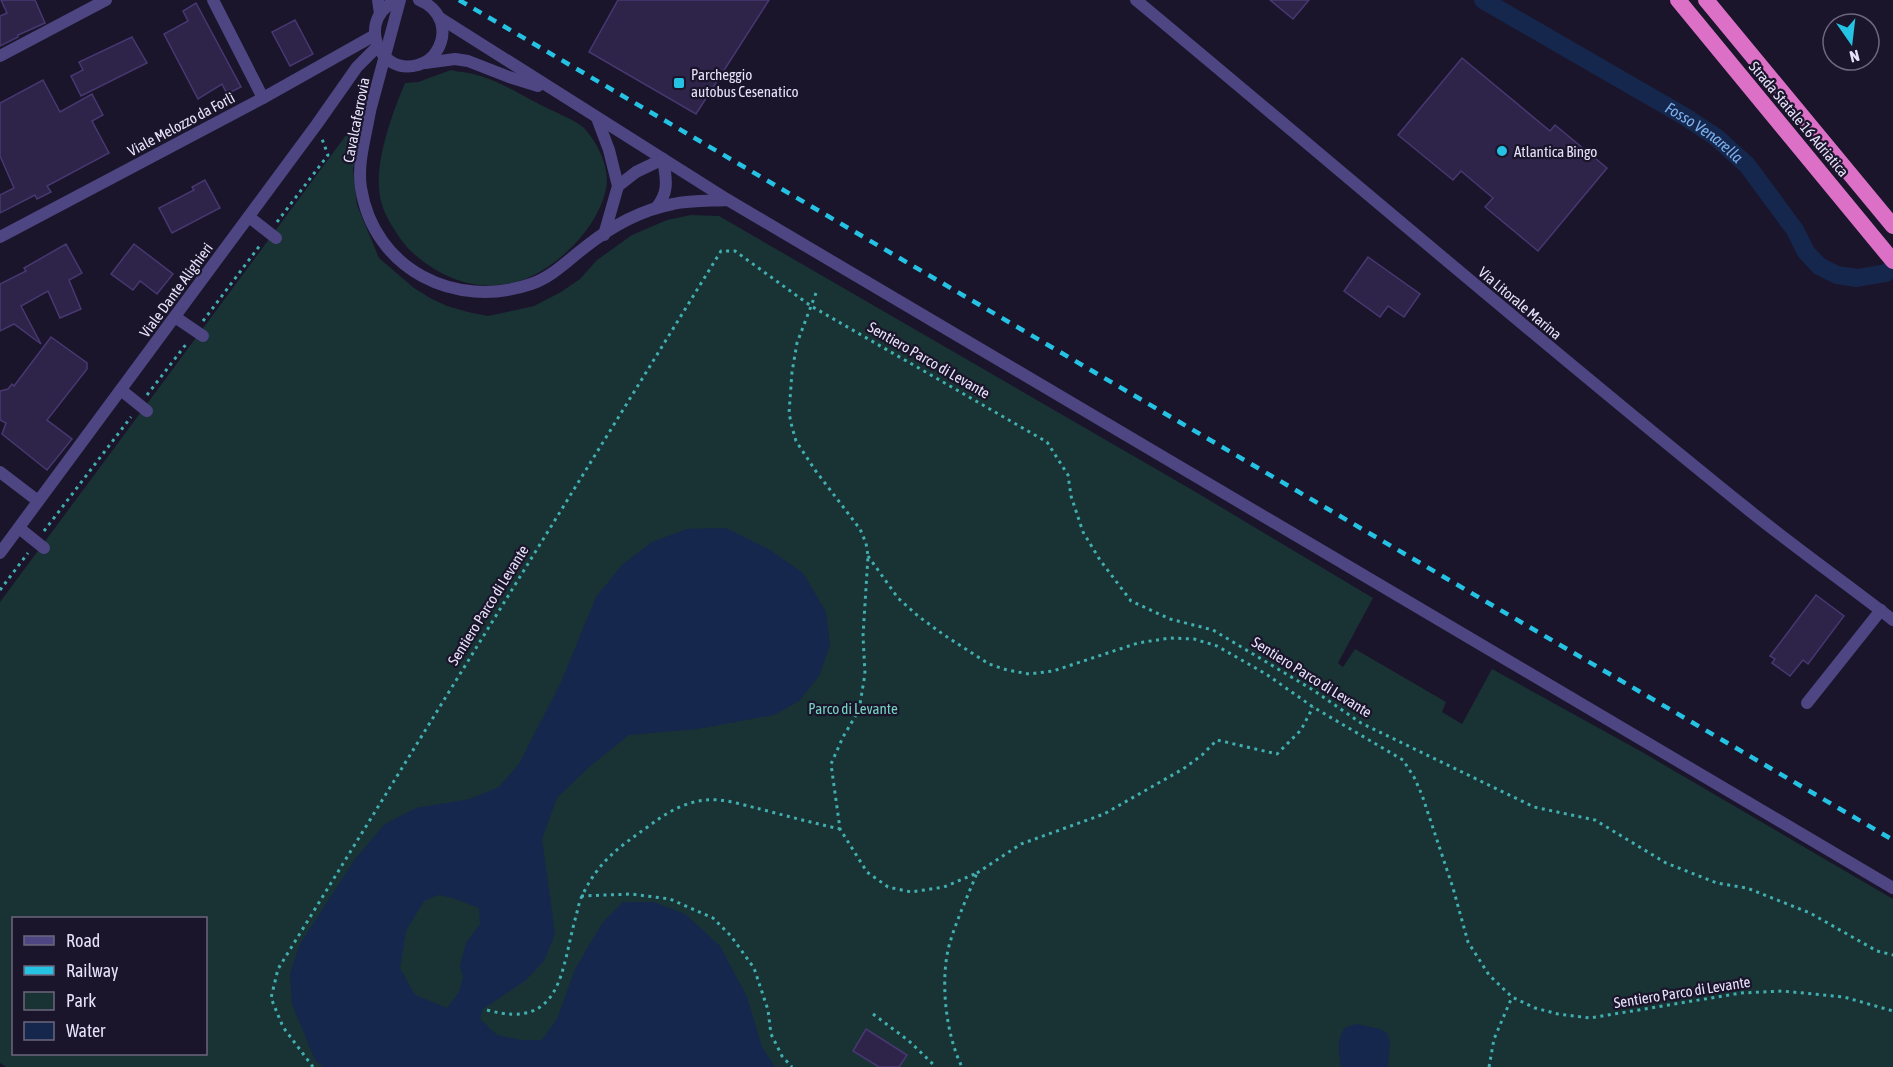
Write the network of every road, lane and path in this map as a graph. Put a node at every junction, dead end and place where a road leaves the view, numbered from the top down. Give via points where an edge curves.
1 (106, 0) edge
2 (213, 0) edge
3 (378, 0) edge
4 (400, 0) edge
5 (418, 0) edge
6 (1136, 0) edge
7 (1677, 0) edge
8 (1706, 0) edge
9 (380, 14) junction
10 (440, 18) junction
11 (376, 41) junction
12 (0, 56) edge
13 (424, 63) junction
14 (554, 91) junction
15 (263, 98) junction
16 (597, 118) junction
17 (318, 124) junction
18 (663, 159) junction
19 (618, 186) junction
20 (728, 200) junction
21 (656, 208) junction
22 (249, 217) junction
23 (1893, 226) edge
24 (273, 235) junction
25 (604, 235) junction
26 (0, 237) edge
27 (1893, 261) edge
28 (816, 293) dead end
29 (811, 306) junction
30 (175, 317) junction
31 (199, 333) junction
32 (121, 390) junction
33 (143, 408) junction
34 (0, 472) edge
35 (38, 501) junction
36 (19, 528) junction
37 (40, 545) junction
38 (0, 553) edge
39 (868, 556) junction
40 (0, 590) edge
41 (1881, 610) junction
42 (1893, 620) edge
43 (1807, 703) dead end
44 (1313, 707) junction
45 (840, 830) junction
46 (977, 873) junction
47 (1893, 888) edge
48 (581, 896) junction
49 (1893, 956) edge
50 (1512, 997) junction
51 (487, 1010) dead end
52 (1893, 1011) edge
53 (873, 1014) dead end
54 (313, 1067) edge
55 (792, 1067) edge
56 (936, 1067) edge
57 (963, 1067) edge
58 (1489, 1067) edge

1 - 12 street
2 - 15 street
3 - 9 street
4 - 9 street
4 - 25 street, Cavalcaferrovia, bridge via 361,158 366,207 387,248 426,280 484,293 534,284
5 - 10 street via 434,9
6 - 41 street, Via Litorale Marina via 1522,326 1747,509
7 - 27 highway, Strada Statale 16 Adriatica
8 - 23 highway, Strada Statale 16 Adriatica
9 - 11 street
10 - 13 street via 439,48
10 - 14 street
11 - 13 street via 392,62 403,66
11 - 15 street, Viale Melozzo da Forlì
11 - 17 street, Viale Dante Alighieri
13 - 14 street via 455,58
14 - 16 street
15 - 26 street, Viale Melozzo da Forlì
16 - 18 street
16 - 19 street
17 - 22 street, Viale Dante Alighieri
17 - 24 path via 328,155
18 - 19 street
18 - 20 street
18 - 21 street via 667,183 664,198
19 - 25 street
20 - 21 street, Cavalcaferrovia
20 - 47 street
21 - 25 street, Cavalcaferrovia
22 - 24 street
22 - 30 street, Viale Dante Alighieri
24 - 31 path
28 - 29 path, Sentiero Parco di Levante
29 - 39 path, Sentiero Parco di Levante via 797,343 792,372 792,428 815,470 860,529
29 - 49 path, Sentiero Parco di Levante via 1047,442 1068,475 1083,532 1131,601 1170,619 1213,630 1361,723 1534,807 1595,820 1666,862 1717,883 1747,888 1779,900
29 - 54 path, Sentiero Parco di Levante via 735,250 721,251 711,265 278,969 271,998 284,1027
30 - 31 street
30 - 32 street, Viale Dante Alighieri
31 - 33 path
32 - 33 street
32 - 35 street, Viale Dante Alighieri
33 - 37 path
34 - 35 street
35 - 36 street, Viale Dante Alighieri
36 - 37 street
36 - 38 street, Viale Dante Alighieri
37 - 40 path
39 - 44 path, Sentiero Parco di Levante via 898,598 918,616 989,664 1029,674 1053,671 1138,643 1194,639 1217,646 1266,674
39 - 45 path, Sentiero Parco di Levante via 865,674 859,710 831,764
41 - 42 street, Via Litorale Marina
41 - 43 street
44 - 46 path, Sentiero Parco di Levante via 1301,730 1277,754 1216,740 1183,769 1104,814 1021,844
44 - 50 path, Sentiero Parco di Levante via 1403,760 1422,795 1468,942 1490,975
45 - 46 path, Sentiero Parco di Levante via 867,872 888,887 911,892 944,887
45 - 48 path via 738,804 708,800 686,803 619,847 598,867
46 - 57 path via 946,960 948,1021 954,1052
48 - 51 path via 559,984 546,1005 525,1014
48 - 55 path via 631,894 670,899 713,918 754,968 768,1010 771,1034
50 - 52 path, Sentiero Parco di Levante via 1535,1008 1590,1018 1741,993 1782,991 1844,998
50 - 58 path via 1494,1039
53 - 56 path

